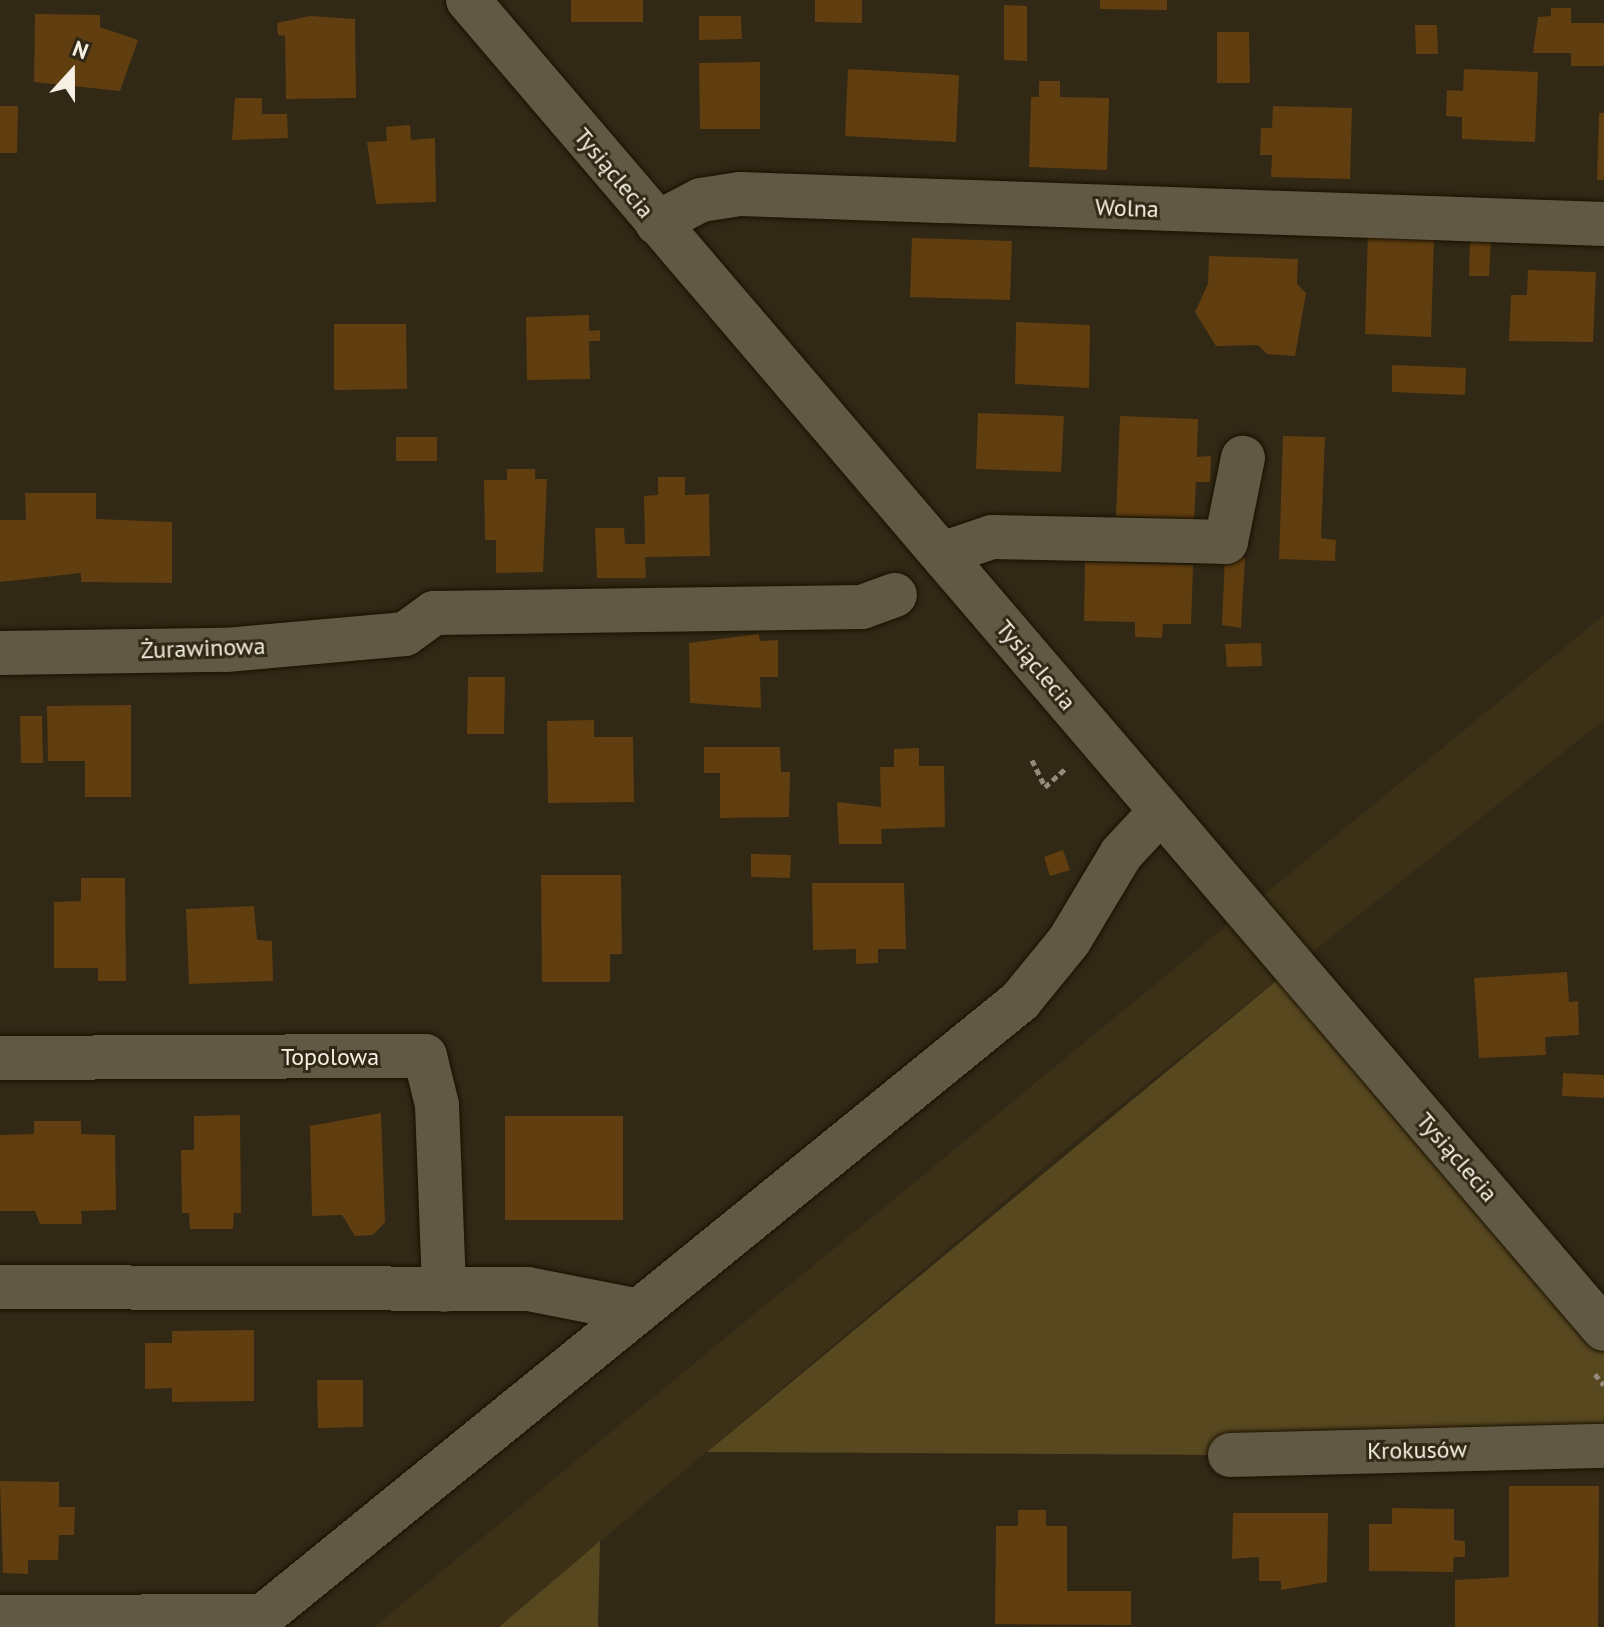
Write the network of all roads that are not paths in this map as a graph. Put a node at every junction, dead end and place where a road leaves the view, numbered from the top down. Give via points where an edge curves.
1 (468, 0) edge
2 (657, 223) junction
3 (1604, 224) edge
4 (1243, 458) dead end
5 (942, 554) junction
6 (895, 595) dead end
7 (0, 653) edge
8 (1160, 812) junction
9 (0, 1058) edge
10 (0, 1287) edge
11 (444, 1290) junction
12 (635, 1310) junction
13 (1604, 1329) edge
14 (1604, 1446) edge
15 (1230, 1455) dead end
16 (0, 1617) edge

1 - 2 street, Tysiąclecia
2 - 3 street, Wolna via 701,200 740,194
2 - 5 street, Tysiąclecia
4 - 5 street via 1226,542 992,537
5 - 8 street, Tysiąclecia
6 - 7 street, Żurawinowa via 862,607 434,613 405,634 226,650
8 - 12 street via 1121,854 1069,941 1020,1001
8 - 13 street, Tysiąclecia
9 - 11 street, Topolowa via 425,1056 437,1105
10 - 11 street
11 - 12 street via 528,1289
12 - 16 street via 263,1616
14 - 15 street, Krokusów

